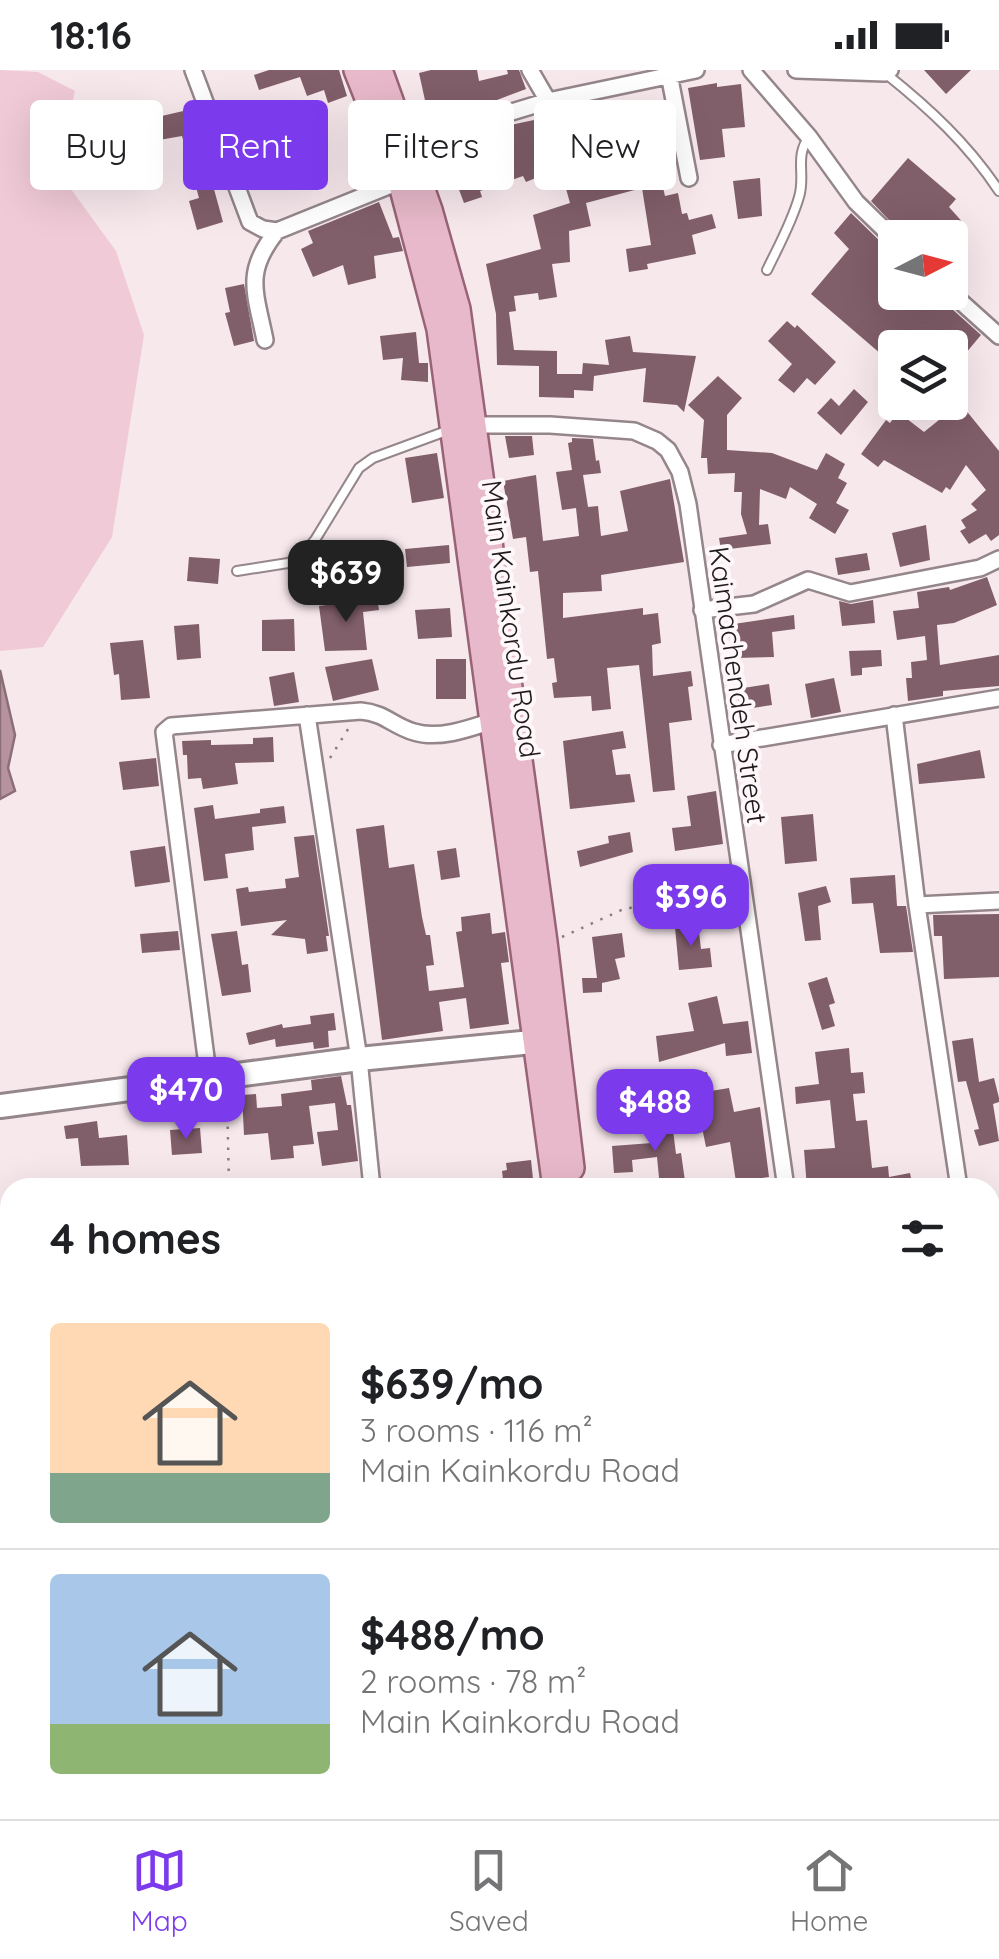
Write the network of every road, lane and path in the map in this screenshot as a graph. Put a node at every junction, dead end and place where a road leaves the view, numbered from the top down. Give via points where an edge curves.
1 (192, 70) edge
2 (357, 70) edge
3 (379, 70) edge
4 (530, 70) edge
5 (696, 70) edge
6 (751, 70) edge
7 (796, 70) edge
8 (888, 72) edge
9 (669, 74) junction
10 (372, 100) edge
11 (388, 100) edge
12 (547, 100) edge
13 (557, 100) edge
14 (808, 137) junction
15 (688, 178) dead end
16 (380, 190) edge
17 (403, 190) edge
18 (414, 190) edge
19 (999, 191) edge
20 (878, 223) edge
21 (276, 230) junction
22 (767, 270) dead end
23 (968, 308) edge
24 (999, 336) edge
25 (265, 340) dead end
26 (464, 426) junction
27 (999, 559) edge
28 (236, 571) dead end
29 (485, 574) junction
30 (702, 610) junction
31 (999, 698) edge
32 (361, 711) junction
33 (307, 715) junction
34 (894, 715) junction
35 (494, 720) junction
36 (721, 744) junction
37 (318, 781) junction
38 (518, 823) junction
39 (527, 891) junction
40 (999, 900) edge
41 (743, 904) junction
42 (917, 905) junction
43 (544, 942) junction
44 (546, 1040) junction
45 (359, 1059) junction
46 (218, 1080) junction
47 (0, 1106) edge
48 (228, 1178) edge
49 (371, 1178) edge
50 (555, 1178) edge
51 (571, 1178) edge
52 (784, 1178) edge
53 (958, 1178) edge

1 - 21 street via 250,222
2 - 10 main road
3 - 11 main road
4 - 12 street
5 - 9 street
6 - 14 street
7 - 8 street
8 - 19 lane via 975,154
9 - 13 street
9 - 15 street
14 - 20 street
14 - 22 lane via 799,160 800,197
16 - 21 street
17 - 26 main road
18 - 26 main road via 450,276
21 - 25 street via 254,273
23 - 24 street
26 - 28 lane via 359,468 300,557
26 - 29 main road
26 - 30 street, Kaimachendeh Street via 618,429 657,441 680,472
27 - 30 street via 850,593 808,580 754,604
29 - 35 main road, Main Kainkordu Road
29 - 38 main road
30 - 36 street, Kaimachendeh Street
31 - 34 street
32 - 33 street
32 - 35 street via 430,735
32 - 37 path
33 - 37 street
33 - 46 street via 171,726 164,732
34 - 36 street
34 - 42 street
35 - 38 main road, Main Kainkordu Road
36 - 41 street, Kaimachendeh Street
37 - 45 street
38 - 39 main road
39 - 43 main road
39 - 44 main road
40 - 42 street
41 - 43 path via 626,908
41 - 52 street, Kaimachendeh Street
42 - 53 street
43 - 44 main road
44 - 45 main road
44 - 50 main road
44 - 51 main road
45 - 46 main road
45 - 49 street
46 - 47 main road
46 - 48 path

